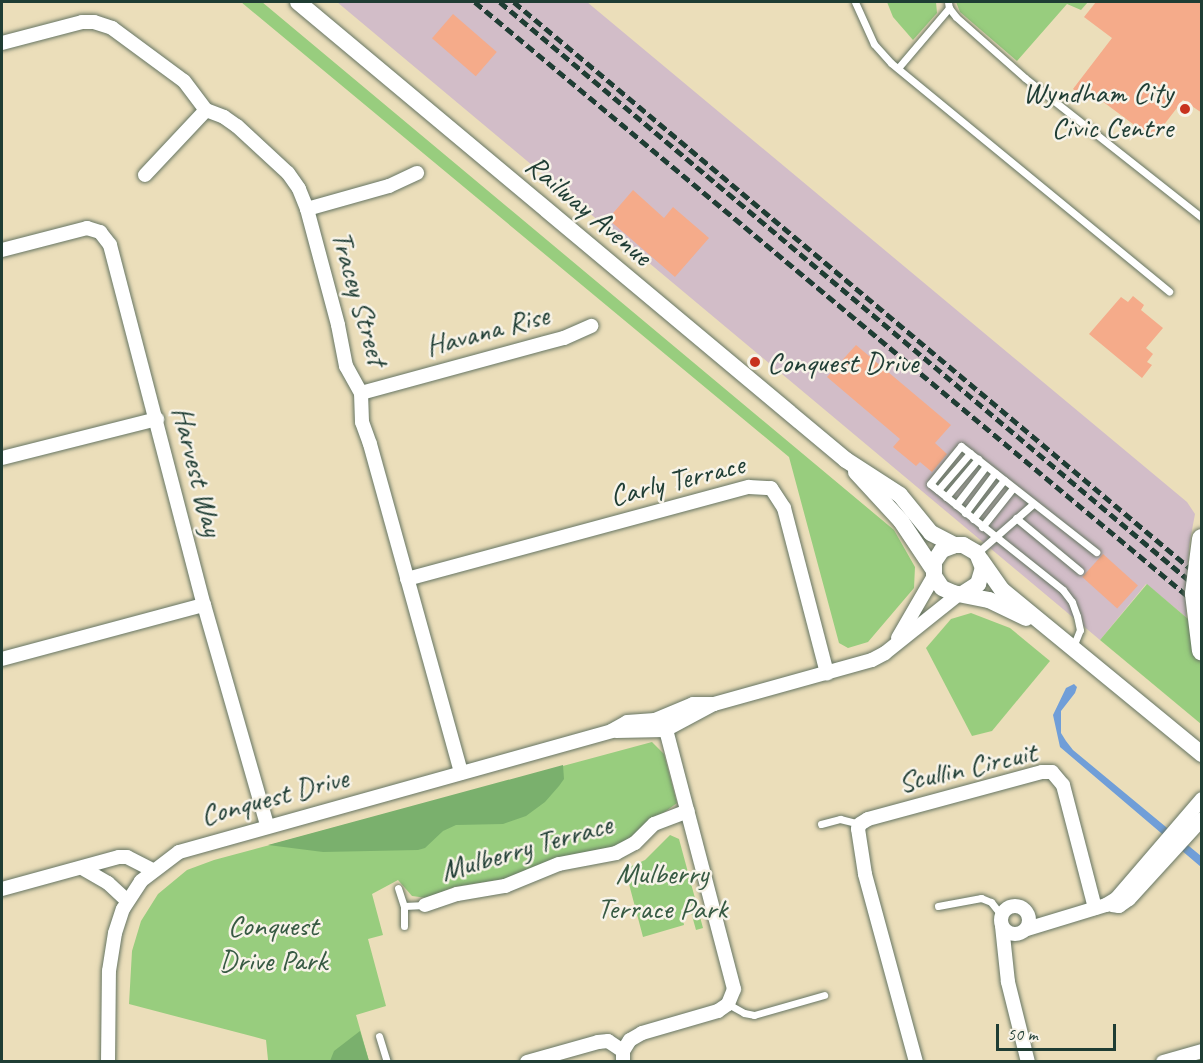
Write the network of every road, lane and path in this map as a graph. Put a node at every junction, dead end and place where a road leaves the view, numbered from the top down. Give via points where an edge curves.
1 (298, 2) edge
2 (855, 2) edge
3 (948, 5) edge
4 (2, 43) edge
5 (898, 69) junction
6 (206, 110) junction
7 (417, 173) dead end
8 (145, 175) dead end
9 (307, 209) junction
10 (1202, 218) edge
11 (2, 250) edge
12 (1169, 291) dead end
13 (591, 326) dead end
14 (361, 393) junction
15 (157, 419) junction
16 (2, 458) edge
17 (978, 459) junction
18 (846, 460) junction
19 (986, 466) junction
20 (995, 473) junction
21 (1004, 480) junction
22 (1013, 488) junction
23 (946, 497) junction
24 (1033, 504) junction
25 (956, 505) junction
26 (965, 513) junction
27 (1016, 518) junction
28 (973, 519) junction
29 (982, 527) junction
30 (994, 537) junction
31 (1202, 539) edge
32 (955, 545) junction
33 (1096, 552) dead end
34 (979, 557) junction
35 (1080, 571) dead end
36 (934, 572) junction
37 (407, 579) junction
38 (961, 594) junction
39 (204, 605) junction
40 (1057, 633) junction
41 (1073, 647) junction
42 (892, 648) junction
43 (1202, 651) edge
44 (2, 659) edge
45 (827, 673) junction
46 (664, 724) junction
47 (1202, 754) edge
48 (461, 773) junction
49 (1202, 799) edge
50 (688, 812) junction
51 (1202, 819) edge
52 (820, 824) dead end
53 (860, 824) junction
54 (267, 825) junction
55 (82, 868) junction
56 (152, 870) junction
57 (399, 888) dead end
58 (2, 889) edge
59 (127, 901) junction
60 (425, 905) joint
61 (404, 906) junction
62 (938, 906) dead end
63 (1100, 907) junction
64 (1028, 913) junction
65 (1066, 916) junction
66 (1002, 921) junction
67 (404, 926) dead end
68 (1024, 932) junction
69 (1005, 962) junction
70 (824, 995) dead end
71 (728, 1004) junction
72 (379, 1036) dead end
73 (1202, 1051) edge
74 (623, 1056) edge
75 (108, 1062) edge
76 (387, 1062) edge
77 (526, 1062) edge
78 (916, 1062) edge
79 (1028, 1062) edge
80 (1163, 1062) edge

1 - 18 street, Railway Avenue
2 - 5 lane via 874,44
3 - 5 lane
3 - 10 lane via 1033,84
4 - 6 street, Tracey Street via 82,22 103,24 184,81
5 - 12 lane
6 - 8 street
6 - 9 street, Tracey Street via 224,117 288,173
7 - 9 street via 389,186
9 - 14 street, Tracey Street via 346,366
11 - 15 street, Harvest Way via 87,228 103,235 110,245
13 - 14 street, Havana Rise via 564,338
14 - 37 street, Tracey Street via 362,422
15 - 16 street
15 - 39 street, Harvest Way
17 - 19 lane
17 - 23 lane
17 - 23 lane via 962,446 930,484
18 - 32 street, Railway Avenue via 900,495 931,533
18 - 36 street, Railway Avenue via 901,521
19 - 20 lane
19 - 25 lane
20 - 21 lane
20 - 26 lane
21 - 22 lane
21 - 28 lane
22 - 24 lane
22 - 29 lane
23 - 25 lane
24 - 27 lane
24 - 33 lane
25 - 26 lane
26 - 28 lane
27 - 30 lane
27 - 35 lane
28 - 29 lane
29 - 30 lane
30 - 34 lane
30 - 41 lane via 1063,590 1072,602 1080,630
31 - 43 main road, bridge via 1195,594
32 - 34 street via 963,545
32 - 36 street via 942,550
34 - 38 street via 983,568 978,584
34 - 40 street via 1002,590
36 - 38 street via 942,588
36 - 42 street, Conquest Drive via 923,600
37 - 45 street, Carly Terrace via 749,487 771,488 784,508
37 - 48 street, Tracey Street
38 - 40 street via 990,600
38 - 42 street, Conquest Drive
39 - 44 street
39 - 54 street, Harvest Way
40 - 41 street
41 - 47 street
42 - 45 street, Conquest Drive via 872,660
45 - 46 street, Conquest Drive via 714,704
46 - 48 street, Conquest Drive via 627,722 611,731
46 - 50 street
48 - 54 street, Conquest Drive
49 - 63 street via 1122,892
50 - 60 street, Mulberry Terrace via 654,824 635,843 616,853 567,862 505,886 457,894
50 - 71 street via 733,979 733,997
51 - 63 street via 1129,899 1119,906
52 - 53 lane, Scullin Circuit via 840,819
53 - 63 street, Scullin Circuit via 1052,772 1063,785
53 - 78 street via 865,874
54 - 56 street, Conquest Drive via 178,852
55 - 56 street via 127,856
55 - 58 street
55 - 59 street via 108,883
56 - 59 street, Conquest Drive
57 - 61 lane
59 - 75 street, Conquest Drive via 115,933 109,971
60 - 61 lane, Mulberry Terrace
61 - 67 lane
62 - 66 lane via 981,898 991,902
63 - 65 street
64 - 65 street
64 - 66 street via 1016,906 1007,908
64 - 68 street via 1030,921
65 - 68 street
66 - 68 street via 1012,934
66 - 69 street
68 - 69 street
69 - 79 street
70 - 71 lane via 754,1015
71 - 74 street via 701,1017 642,1033 630,1040
72 - 76 lane
73 - 80 street
74 - 77 street via 608,1041

